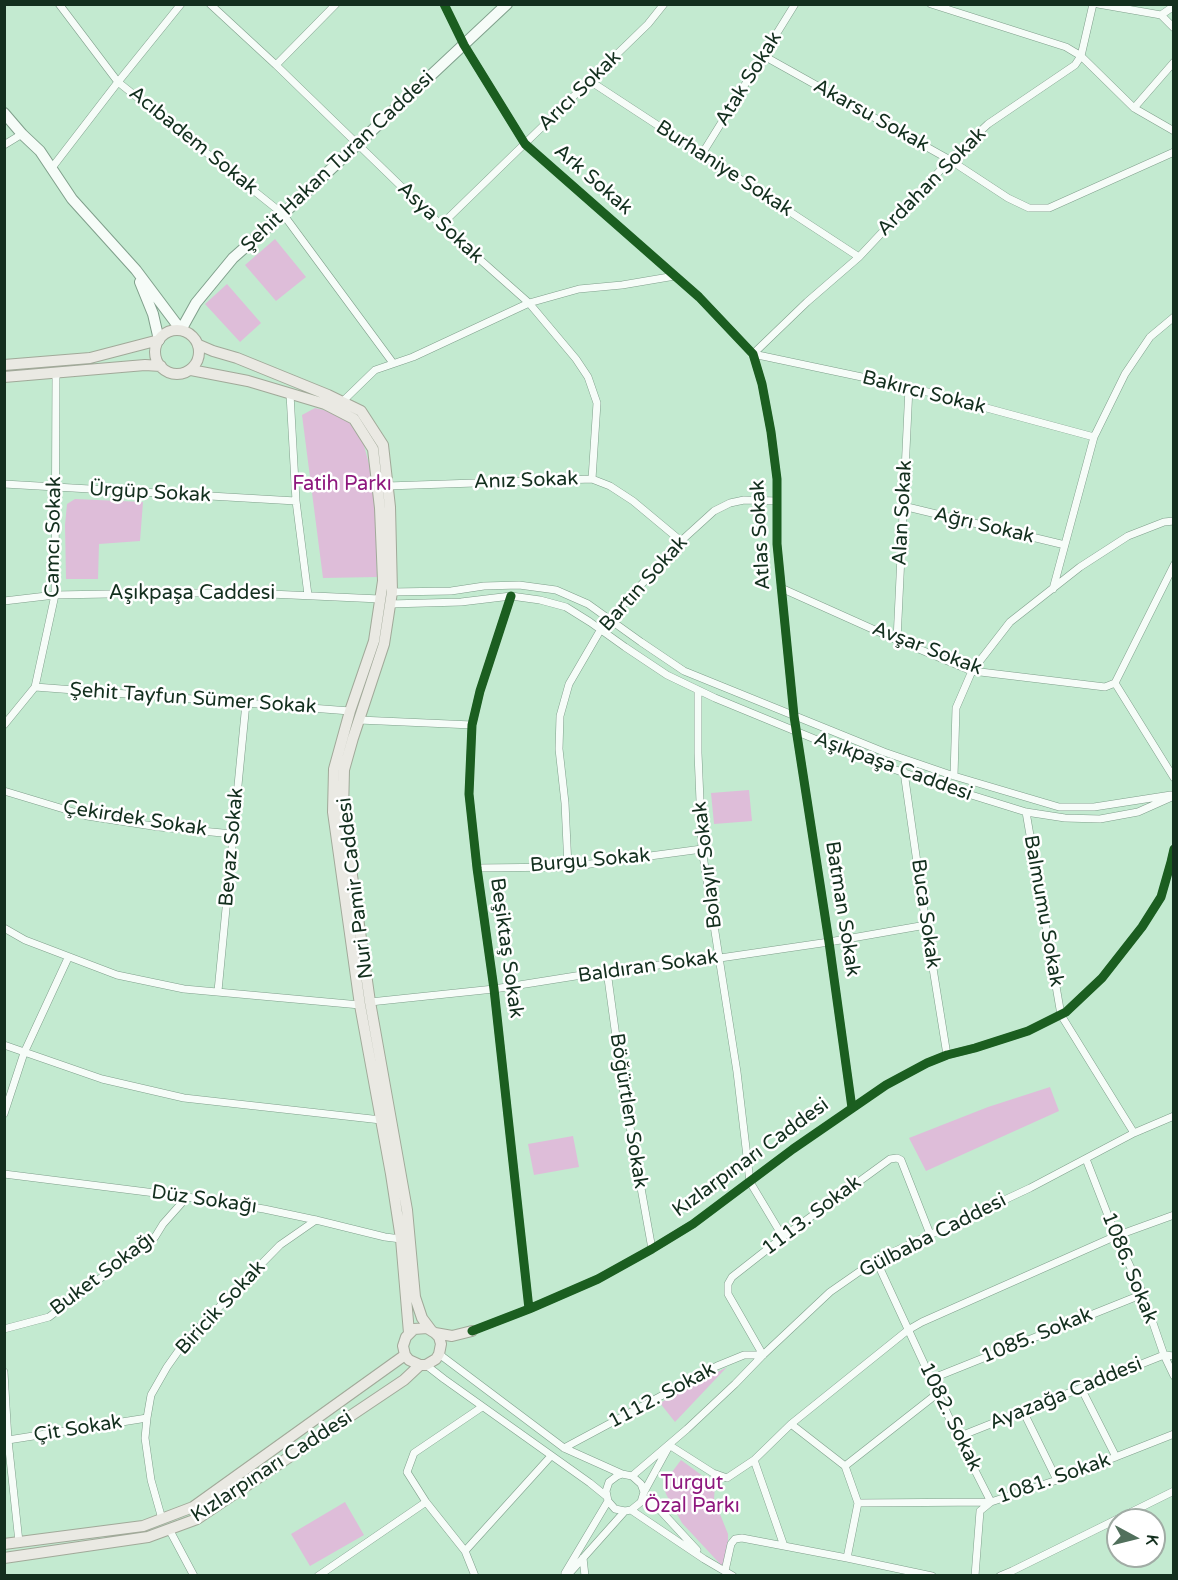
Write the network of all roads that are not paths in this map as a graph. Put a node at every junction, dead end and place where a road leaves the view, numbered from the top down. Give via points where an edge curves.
1 (59, 4) edge
2 (181, 4) edge
3 (210, 4) edge
4 (336, 4) edge
5 (444, 4) edge
6 (507, 4) edge
7 (664, 4) edge
8 (795, 4) edge
9 (931, 4) edge
10 (1093, 4) edge
11 (1098, 4) edge
12 (1173, 6) edge
13 (1161, 15) junction
14 (1173, 28) edge
15 (464, 45) junction
16 (764, 56) junction
17 (1081, 56) junction
18 (1173, 62) edge
19 (276, 65) junction
20 (590, 81) junction
21 (118, 82) junction
22 (1134, 108) junction
23 (4, 113) edge
24 (1173, 131) edge
25 (22, 134) junction
26 (525, 144) junction
27 (4, 145) edge
28 (357, 145) junction
29 (1173, 152) edge
30 (702, 154) junction
31 (950, 159) junction
32 (51, 169) junction
33 (283, 214) junction
34 (441, 225) junction
35 (858, 257) junction
36 (136, 270) junction
37 (675, 276) junction
38 (529, 303) junction
39 (1173, 317) edge
40 (181, 330) junction
41 (159, 340) junction
42 (199, 345) junction
43 (753, 354) junction
44 (393, 363) junction
45 (4, 365) edge
46 (161, 366) junction
47 (191, 370) junction
48 (56, 373) junction
49 (4, 378) edge
50 (909, 387) junction
51 (290, 394) junction
52 (342, 402) junction
53 (1094, 437) junction
54 (592, 479) junction
55 (4, 484) edge
56 (387, 486) junction
57 (56, 488) junction
58 (296, 501) junction
59 (777, 501) junction
60 (903, 507) junction
61 (1173, 521) edge
62 (681, 541) junction
63 (1065, 545) junction
64 (1173, 565) edge
65 (781, 588) junction
66 (1053, 590) junction
67 (392, 592) junction
68 (56, 595) junction
69 (308, 596) junction
70 (511, 596) junction
71 (4, 601) edge
72 (385, 601) junction
73 (609, 619) junction
74 (601, 629) junction
75 (897, 640) junction
76 (972, 671) junction
77 (1115, 683) junction
78 (35, 687) junction
79 (698, 690) junction
80 (246, 704) junction
81 (350, 711) junction
82 (794, 716) junction
83 (359, 720) junction
84 (4, 725) edge
85 (472, 725) junction
86 (796, 732) junction
87 (904, 772) junction
88 (954, 776) junction
89 (1173, 778) edge
90 (4, 792) edge
91 (1173, 795) edge
92 (1026, 812) junction
93 (232, 834) junction
94 (702, 849) junction
95 (1173, 849) edge
96 (568, 867) junction
97 (477, 868) junction
98 (926, 925) junction
99 (4, 928) edge
100 (829, 942) junction
101 (68, 958) junction
102 (720, 958) junction
103 (606, 971) junction
104 (494, 989) junction
105 (218, 992) junction
106 (365, 1004) junction
107 (1061, 1015) junction
108 (4, 1045) edge
109 (24, 1053) junction
110 (947, 1055) junction
111 (852, 1108) junction
112 (4, 1114) edge
113 (1173, 1116) edge
114 (381, 1120) junction
115 (1134, 1133) junction
116 (1086, 1159) junction
117 (4, 1174) edge
118 (750, 1182) junction
119 (187, 1197) junction
120 (1173, 1215) edge
121 (316, 1220) junction
122 (930, 1234) junction
123 (1116, 1236) junction
124 (783, 1237) junction
125 (401, 1239) junction
126 (652, 1249) junction
127 (876, 1260) junction
128 (1143, 1293) junction
129 (529, 1310) junction
130 (4, 1329) edge
131 (908, 1330) junction
132 (433, 1331) junction
133 (472, 1331) junction
134 (409, 1333) junction
135 (439, 1353) junction
136 (405, 1355) junction
137 (763, 1355) junction
138 (1164, 1355) junction
139 (1173, 1356) edge
140 (423, 1365) junction
141 (4, 1372) edge
142 (1173, 1376) edge
143 (932, 1379) junction
144 (1081, 1388) junction
145 (938, 1393) junction
146 (482, 1407) junction
147 (1023, 1411) junction
148 (147, 1418) junction
149 (791, 1424) junction
150 (1173, 1434) edge
151 (958, 1437) junction
152 (8, 1440) junction
153 (669, 1445) junction
154 (564, 1448) junction
155 (551, 1456) junction
156 (1116, 1457) junction
157 (754, 1460) junction
158 (845, 1466) junction
159 (622, 1474) junction
160 (632, 1476) junction
161 (1057, 1480) junction
162 (1173, 1491) edge
163 (643, 1495) junction
164 (607, 1498) junction
165 (426, 1502) junction
166 (992, 1502) junction
167 (858, 1503) junction
168 (628, 1511) junction
169 (162, 1519) junction
170 (169, 1529) junction
171 (19, 1542) junction
172 (4, 1544) edge
173 (784, 1546) junction
174 (465, 1551) junction
175 (4, 1558) edge
176 (583, 1558) junction
177 (847, 1558) junction
178 (704, 1559) junction
179 (725, 1571) junction
180 (194, 1575) edge
181 (318, 1575) edge
182 (475, 1575) edge
183 (565, 1575) edge
184 (585, 1575) edge
185 (733, 1575) edge
186 (932, 1575) edge
187 (975, 1575) edge
188 (1000, 1575) edge

1 - 21 street, Acıbadem Sokak
2 - 21 street
3 - 19 street, Asya Sokak
4 - 19 street
5 - 15 street, Ark Sokak
6 - 15 main road, Şehit Hakan Turan Caddesi
7 - 20 street, Arıcı Sokak
8 - 16 street, Atak Sokak
9 - 17 street via 1066,47
10 - 17 street
11 - 13 street
12 - 13 street
13 - 14 street
15 - 26 street, Ark Sokak
15 - 28 main road, Şehit Hakan Turan Caddesi
16 - 30 street, Atak Sokak
16 - 31 street, Akarsu Sokak
17 - 22 street
17 - 31 street, Ardahan Sokak via 1075,65 988,124
18 - 22 street
19 - 28 street, Asya Sokak
20 - 26 street, Arıcı Sokak
20 - 30 street, Burhaniye Sokak
21 - 32 street
21 - 33 street, Acıbadem Sokak
22 - 24 street
23 - 25 main road
25 - 27 street
25 - 32 main road via 40,151
26 - 34 street, Arıcı Sokak
26 - 37 street, Ark Sokak
28 - 33 main road, Şehit Hakan Turan Caddesi
28 - 34 street, Asya Sokak
29 - 31 street, Akarsu Sokak via 1049,208 1029,208 1008,198
30 - 35 street, Burhaniye Sokak
31 - 35 street, Ardahan Sokak
32 - 36 main road via 72,200
33 - 40 main road, Şehit Hakan Turan Caddesi via 233,258 196,303
33 - 44 street, Acıbadem Sokak
34 - 38 street, Asya Sokak
35 - 43 street, Ardahan Sokak
36 - 40 main road
36 - 41 main road
37 - 38 street via 579,289
37 - 43 street, Ark Sokak
38 - 44 street
38 - 54 street, Asya Sokak via 588,377 597,403
39 - 53 street via 1150,337 1125,374
40 - 41 main road via 168,331
40 - 42 main road via 192,335
41 - 45 main road via 90,358
41 - 46 main road via 155,354
42 - 47 main road via 199,359
42 - 52 main road, Nuri Pamir Caddesi
43 - 50 street, Bakırcı Sokak
43 - 59 street, Atlas Sokak via 771,432
44 - 52 street via 375,370
46 - 47 main road via 178,374
46 - 48 main road
47 - 51 main road, Nuri Pamir Caddesi
48 - 49 main road
48 - 57 street, Camcı Sokak
50 - 53 street, Bakırcı Sokak
50 - 60 street, Alan Sokak
51 - 58 street
51 - 72 main road, Nuri Pamir Caddesi via 325,404 354,419 373,449
52 - 56 main road, Nuri Pamir Caddesi via 361,411 382,445
53 - 63 street
54 - 56 street, Anız Sokak
54 - 62 street, Anız Sokak via 633,501
55 - 57 street, Ürgüp Sokak
56 - 67 main road, Nuri Pamir Caddesi
57 - 58 street, Ürgüp Sokak
57 - 68 street, Camcı Sokak
58 - 69 street
59 - 62 street, Bartın Sokak via 730,503 714,511
59 - 65 street, Atlas Sokak
60 - 63 street, Ağrı Sokak
60 - 75 street, Alan Sokak
61 - 66 street via 1128,536
62 - 73 street, Bartın Sokak
63 - 66 street
64 - 77 street
65 - 75 street, Avşar Sokak
65 - 82 street, Atlas Sokak
66 - 76 street via 1010,622
67 - 72 main road, Nuri Pamir Caddesi
67 - 73 street, Aşıkpaşa Caddesi via 519,585 556,590 588,604
68 - 69 street, Aşıkpaşa Caddesi
68 - 71 street, Aşıkpaşa Caddesi
68 - 78 street, Camcı Sokak
69 - 72 street, Aşıkpaşa Caddesi
70 - 72 street, Aşıkpaşa Caddesi via 460,602
70 - 74 street, Aşıkpaşa Caddesi via 566,607
70 - 85 street, Beşiktaş Sokak
72 - 81 main road, Nuri Pamir Caddesi
72 - 83 main road, Nuri Pamir Caddesi via 384,644
73 - 74 street, Bartın Sokak
73 - 82 street, Aşıkpaşa Caddesi via 684,671
74 - 79 street, Aşıkpaşa Caddesi via 667,675
74 - 96 street, Bartın Sokak via 569,684 560,716
75 - 76 street, Avşar Sokak
76 - 77 street, Avşar Sokak via 1105,687
76 - 88 street via 956,708
77 - 89 street
78 - 80 street, Şehit Tayfun Sümer Sokak
78 - 84 street, Camcı Sokak
79 - 86 street, Aşıkpaşa Caddesi
79 - 94 street, Bolayır Sokak
80 - 81 street, Şehit Tayfun Sümer Sokak
80 - 93 street, Beyaz Sokak
81 - 106 main road, Nuri Pamir Caddesi via 334,769 333,812
82 - 86 street, Batman Sokak
82 - 88 street, Aşıkpaşa Caddesi
83 - 85 street
83 - 106 main road, Nuri Pamir Caddesi via 344,770 343,812
85 - 97 street, Beşiktaş Sokak via 469,794
86 - 87 street, Aşıkpaşa Caddesi
86 - 100 street, Batman Sokak
87 - 92 street, Aşıkpaşa Caddesi
87 - 98 street, Buca Sokak
88 - 91 street, Aşıkpaşa Caddesi via 1059,807 1094,807
90 - 93 street, Çekirdek Sokak via 87,816
91 - 92 street, Aşıkpaşa Caddesi via 1138,812 1100,819
92 - 107 street, Balmumu Sokak
93 - 105 street, Beyaz Sokak
94 - 96 street, Burgu Sokak
94 - 102 street, Bolayır Sokak
95 - 107 street, Kızlarpınarı Caddesi via 1161,897 1142,927 1102,978
96 - 97 street, Burgu Sokak
97 - 104 street, Beşiktaş Sokak
98 - 100 street, Baldıran Sokak
98 - 110 street, Buca Sokak
99 - 101 street, Baldıran Sokak
100 - 102 street, Baldıran Sokak
100 - 111 street, Batman Sokak
101 - 105 street, Baldıran Sokak via 117,975
101 - 109 street
102 - 103 street, Baldıran Sokak
102 - 118 street, Bolayır Sokak
103 - 104 street, Baldıran Sokak
103 - 126 street, Böğürtlen Sokak
104 - 106 street, Baldıran Sokak
104 - 129 street, Beşiktaş Sokak
105 - 106 street, Baldıran Sokak
106 - 114 main road, Nuri Pamir Caddesi
106 - 132 main road, Nuri Pamir Caddesi via 407,1210 416,1297 422,1318
107 - 110 street, Kızlarpınarı Caddesi via 1028,1031
107 - 115 street, Balmumu Sokak
108 - 109 street
109 - 112 street
109 - 114 street via 102,1079 184,1098
110 - 111 street, Kızlarpınarı Caddesi via 886,1085
111 - 118 street, Kızlarpınarı Caddesi
113 - 115 street, Gülbaba Caddesi
114 - 125 main road, Nuri Pamir Caddesi
115 - 116 street, Gülbaba Caddesi
116 - 122 street, Gülbaba Caddesi
116 - 123 street, 1086. Sokak
117 - 119 street, Düz Sokağı
118 - 124 street
118 - 126 street, Kızlarpınarı Caddesi
119 - 121 street, Düz Sokağı
119 - 130 street, Buket Sokağı via 155,1238 48,1317
120 - 123 street
121 - 125 street, Düz Sokağı
121 - 148 street, Biricik Sokak via 280,1245 184,1343 151,1395
122 - 124 street, 1113. Sokak via 897,1158 890,1159
122 - 127 street, Gülbaba Caddesi
123 - 128 street, 1086. Sokak
123 - 131 street
124 - 137 street, 1113. Sokak via 728,1284 728,1294
125 - 134 main road, Nuri Pamir Caddesi
126 - 129 street, Kızlarpınarı Caddesi
127 - 131 street, 1082. Sokak
127 - 137 street, Gülbaba Caddesi via 830,1292
128 - 138 street, 1086. Sokak
128 - 143 street, 1085. Sokak
129 - 133 street, Kızlarpınarı Caddesi
131 - 143 street, 1082. Sokak
131 - 149 street
132 - 133 main road via 452,1336
132 - 134 main road via 420,1328
132 - 135 main road via 441,1344
133 - 135 main road
134 - 136 main road via 404,1341
135 - 140 main road
135 - 154 street
136 - 140 main road
136 - 169 main road, Kızlarpınarı Caddesi via 193,1507
137 - 153 street, Gülbaba Caddesi
137 - 154 street, 1112. Sokak via 744,1355 717,1366
138 - 139 street, Ayazağa Caddesi
138 - 142 street, 1086. Sokak
138 - 144 street, Ayazağa Caddesi
140 - 146 street
140 - 170 main road, Kızlarpınarı Caddesi via 197,1519
141 - 152 street
143 - 145 street, 1082. Sokak
144 - 147 street, Ayazağa Caddesi
144 - 156 street
145 - 151 street, 1082. Sokak
145 - 158 street
146 - 155 street
146 - 165 street via 414,1453 406,1472
147 - 151 street, Ayazağa Caddesi
147 - 161 street
148 - 152 street, Çit Sokak
148 - 169 street, Biricik Sokak via 145,1438 151,1480
149 - 157 street
149 - 158 street
150 - 156 street, 1081. Sokak
151 - 166 street, 1082. Sokak
152 - 171 street
153 - 157 street via 727,1478
153 - 160 street, Gülbaba Caddesi
153 - 163 street
154 - 159 street
155 - 164 street
155 - 174 street
156 - 161 street, 1081. Sokak
157 - 173 street
158 - 167 street
159 - 160 street
159 - 164 street via 609,1482
160 - 163 street via 641,1484
161 - 166 street, 1081. Sokak
162 - 188 street
163 - 168 street via 637,1507
163 - 178 street
164 - 168 street via 615,1509
164 - 183 street
165 - 174 street
165 - 181 street
166 - 167 street, 1081. Sokak
166 - 187 street via 980,1511
167 - 177 street
168 - 176 street
168 - 178 street
169 - 171 main road, Kızlarpınarı Caddesi via 143,1526
170 - 175 main road, Kızlarpınarı Caddesi via 148,1537
170 - 180 street
171 - 172 main road, Kızlarpınarı Caddesi
173 - 177 street
173 - 179 street via 735,1539
174 - 182 street
176 - 183 street
176 - 184 street
177 - 186 street
178 - 179 street
179 - 185 street

